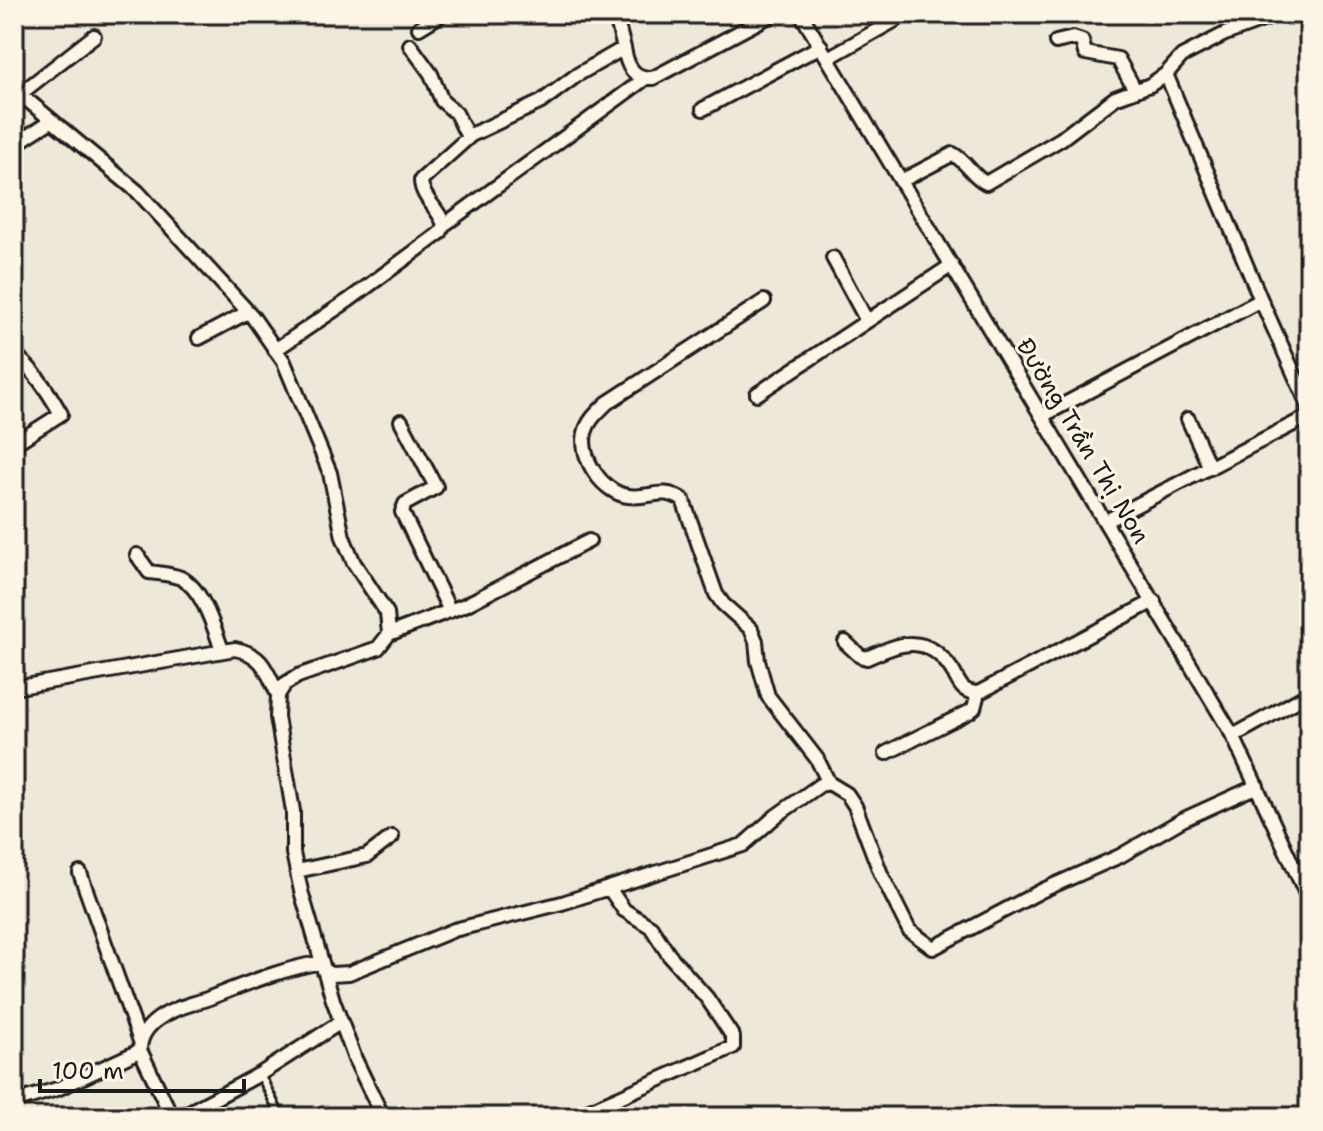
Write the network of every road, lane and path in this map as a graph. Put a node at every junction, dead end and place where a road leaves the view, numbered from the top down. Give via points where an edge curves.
1 (442, 14) edge
2 (615, 14) edge
3 (773, 14) edge
4 (801, 14) edge
5 (906, 14) edge
6 (1279, 14) edge
7 (419, 28) dead end
8 (94, 36) dead end
9 (1056, 42) dead end
10 (410, 45) dead end
11 (821, 46) junction
12 (624, 48) junction
13 (828, 58) junction
14 (1166, 74) junction
15 (646, 78) junction
16 (1135, 90) junction
17 (17, 92) edge
18 (703, 109) dead end
19 (51, 121) junction
20 (468, 137) junction
21 (14, 145) edge
22 (901, 181) junction
23 (444, 225) junction
24 (833, 258) dead end
25 (952, 265) junction
26 (1261, 300) junction
27 (764, 301) dead end
28 (248, 312) junction
29 (867, 321) junction
30 (199, 338) dead end
31 (275, 350) junction
32 (14, 354) edge
33 (757, 394) dead end
34 (1309, 407) edge
35 (1042, 416) junction
36 (1309, 416) edge
37 (1188, 419) dead end
38 (401, 421) dead end
39 (14, 444) edge
40 (1210, 468) junction
41 (1106, 521) junction
42 (589, 541) dead end
43 (137, 555) dead end
44 (1154, 601) junction
45 (450, 611) junction
46 (389, 634) junction
47 (845, 642) dead end
48 (222, 650) junction
49 (14, 688) edge
50 (978, 693) junction
51 (1309, 694) edge
52 (278, 695) junction
53 (1233, 736) junction
54 (886, 753) dead end
55 (829, 783) junction
56 (1257, 786) junction
57 (392, 837) dead end
58 (297, 871) junction
59 (80, 873) dead end
60 (609, 888) junction
61 (1309, 900) edge
62 (323, 966) junction
63 (341, 1022) junction
64 (140, 1045) junction
65 (260, 1074) junction
66 (14, 1102) edge
67 (172, 1117) edge
68 (180, 1117) edge
69 (281, 1117) edge
70 (383, 1117) edge
71 (574, 1117) edge

1 - 7 street
2 - 12 street
3 - 15 street via 661,75
4 - 11 street, Đường Trần Thị Non
5 - 13 street
6 - 14 street via 1182,56
8 - 17 street
9 - 16 street via 1073,38 1082,41 1085,53 1118,59
10 - 20 street
11 - 13 street, Đường Trần Thị Non
11 - 18 street
12 - 15 street via 633,72
12 - 20 street via 541,102
13 - 22 street, Đường Trần Thị Non
14 - 16 street
14 - 26 street
15 - 23 street
16 - 22 street via 986,183 953,154
17 - 19 street
19 - 21 street
19 - 28 street via 138,192
20 - 23 street via 421,180 425,197
22 - 25 street, Đường Trần Thị Non
23 - 31 street via 440,233
24 - 29 street
25 - 29 street
25 - 35 street, Đường Trần Thị Non
26 - 34 street
26 - 35 street
27 - 55 street via 607,403 591,418 584,446 597,475 611,490 627,496 664,492 683,500 716,594 751,629 768,696
28 - 30 street
28 - 31 street
29 - 33 street
31 - 46 street via 330,473 343,537 387,613
32 - 39 street via 39,378 61,414
35 - 41 street, Đường Trần Thị Non
36 - 40 street
37 - 40 street
38 - 45 street via 436,487 405,504 402,512
40 - 41 street
41 - 44 street, Đường Trần Thị Non
42 - 45 street
43 - 48 street via 149,572 190,585
44 - 50 street
44 - 53 street, Đường Trần Thị Non
45 - 46 street
46 - 52 street via 378,648 298,676
47 - 50 street via 867,658 914,642 948,664 961,688
48 - 49 street
48 - 52 street via 249,652 260,660
50 - 54 street via 969,712
51 - 53 street
52 - 58 street
53 - 56 street, Đường Trần Thị Non
55 - 56 street via 855,806 909,930 933,948
55 - 60 street via 776,816 743,845
56 - 61 street, Đường Trần Thị Non
57 - 58 street via 367,856
58 - 62 street
59 - 64 street
60 - 62 street via 454,930 349,973 332,974
60 - 71 street via 624,910 651,927 707,998 733,1037 733,1047
62 - 63 street
62 - 64 street via 270,975 171,1011 156,1020
63 - 65 street
63 - 70 street
64 - 66 street via 57,1089
64 - 67 street
65 - 68 street
65 - 69 lane

